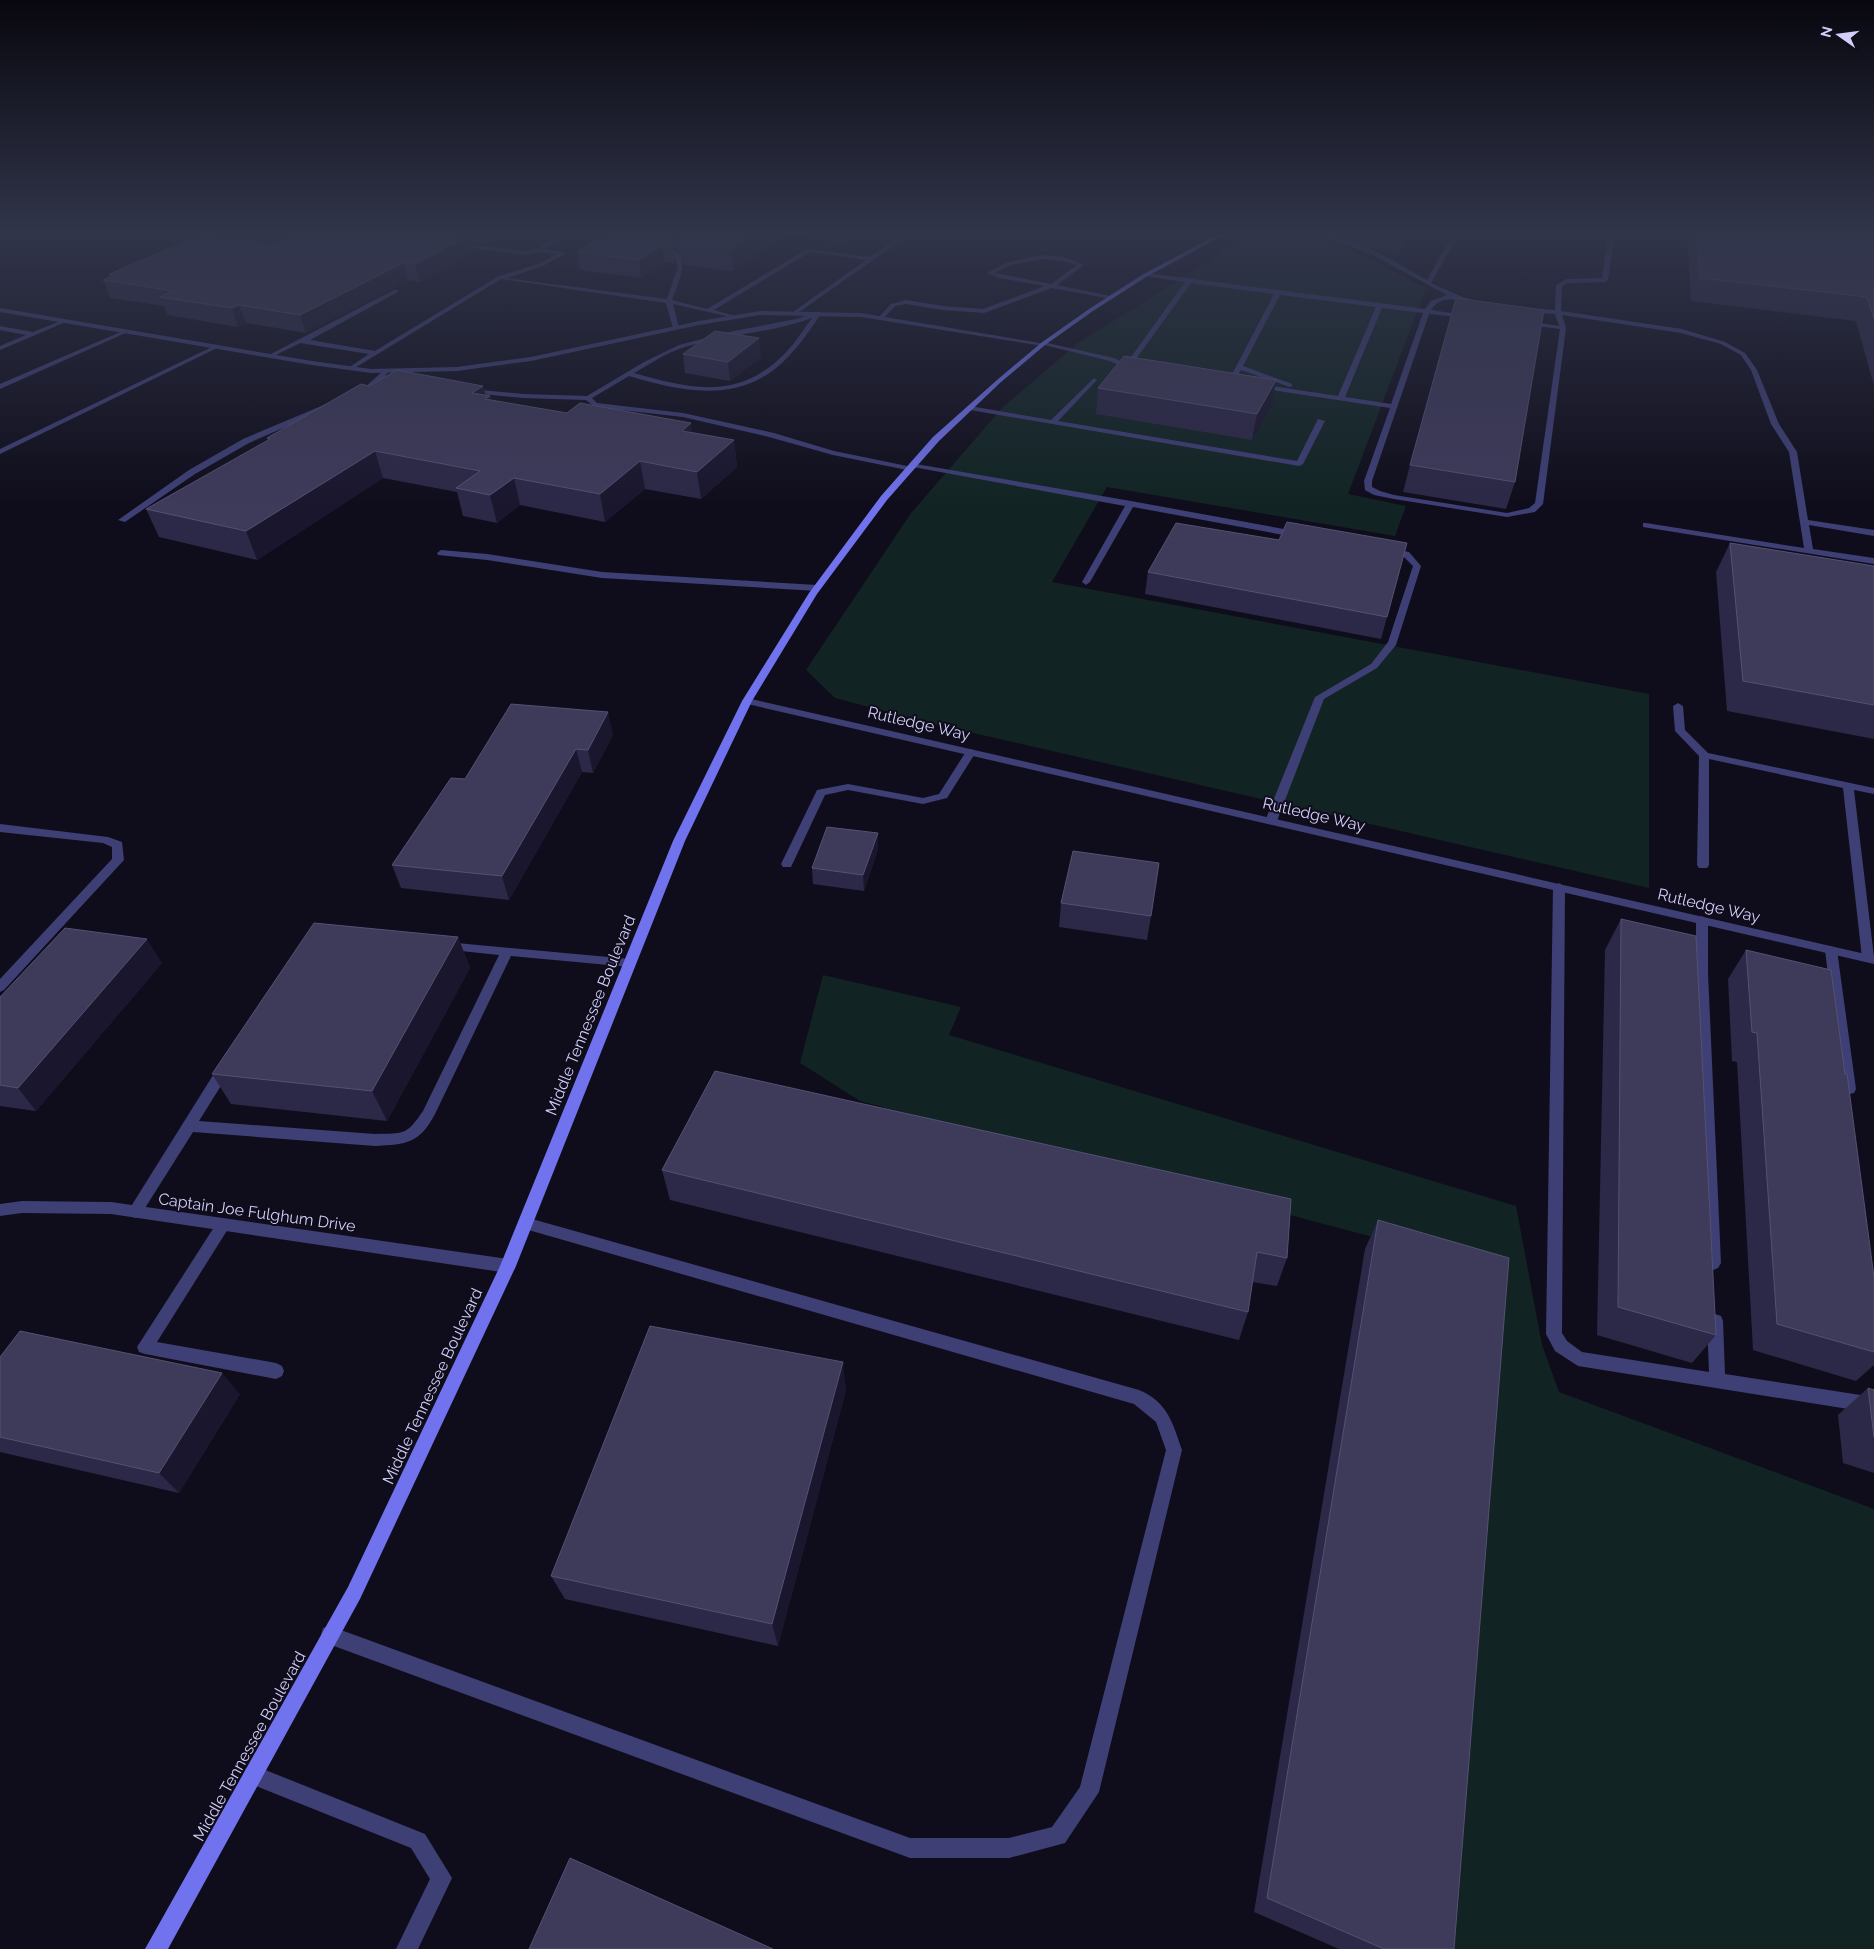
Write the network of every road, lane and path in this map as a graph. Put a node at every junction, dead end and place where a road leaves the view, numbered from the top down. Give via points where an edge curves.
1 (60, 323) edge
2 (77, 323) edge
3 (335, 323) edge
4 (425, 323) edge
5 (675, 323) edge
6 (702, 323) edge
7 (788, 323) edge
8 (811, 323) edge
9 (911, 323) edge
10 (1074, 323) edge
11 (1158, 323) edge
12 (1262, 323) edge
13 (1373, 323) edge
14 (1423, 323) edge
15 (1522, 323) edge
16 (1561, 323) edge
17 (1633, 323) edge
18 (0, 328) edge
19 (676, 328) junction
20 (1563, 328) junction
21 (126, 331) junction
22 (33, 334) junction
23 (302, 340) junction
24 (1043, 344) junction
25 (216, 347) junction
26 (0, 348) edge
27 (376, 353) junction
28 (270, 356) junction
29 (1127, 366) junction
30 (1239, 367) junction
31 (351, 368) junction
32 (1146, 369) edge
33 (386, 371) junction
34 (629, 374) junction
35 (1094, 380) dead end
36 (1221, 381) edge
37 (1231, 382) junction
38 (1240, 384) edge
39 (1250, 385) edge
40 (0, 387) edge
41 (466, 390) edge
42 (382, 392) edge
43 (1318, 396) junction
44 (588, 398) junction
45 (1341, 399) junction
46 (335, 404) edge
47 (1393, 406) junction
48 (970, 408) junction
49 (1321, 421) dead end
50 (1053, 422) junction
51 (0, 452) edge
52 (911, 467) junction
53 (1131, 503) junction
54 (122, 520) dead end
55 (1804, 522) junction
56 (1646, 525) dead end
57 (1874, 533) edge
58 (1308, 536) edge
59 (1376, 549) edge
60 (1809, 551) junction
61 (442, 553) dead end
62 (1874, 561) edge
63 (1086, 582) dead end
64 (817, 588) junction
65 (747, 700) junction
66 (1678, 706) dead end
67 (972, 752) junction
68 (1704, 755) junction
69 (1848, 785) junction
70 (1874, 790) edge
71 (1271, 821) junction
72 (0, 828) edge
73 (787, 864) dead end
74 (1703, 864) dead end
75 (1559, 887) junction
76 (1702, 920) junction
77 (438, 945) edge
78 (1831, 950) junction
79 (507, 951) junction
80 (1871, 959) edge
81 (630, 963) junction
82 (0, 987) edge
83 (234, 1054) edge
84 (1851, 1104) edge
85 (189, 1126) junction
86 (0, 1210) edge
87 (135, 1212) junction
88 (525, 1223) junction
89 (223, 1225) junction
90 (508, 1266) junction
91 (1713, 1281) edge
92 (1714, 1311) edge
93 (276, 1371) dead end
94 (1717, 1380) junction
95 (1874, 1401) edge
96 (330, 1635) junction
97 (253, 1774) junction
98 (156, 1949) edge
99 (407, 1949) edge

1 - 22 street
2 - 21 street
3 - 23 street
4 - 27 street
5 - 19 street
6 - 19 street
7 - 34 street via 681,346
8 - 34 street via 782,360 763,376 740,387 714,391 671,386
9 - 24 street
10 - 24 main road, Middle Tennessee Boulevard
11 - 29 street
12 - 30 street
13 - 45 street
14 - 47 street
15 - 20 street
16 - 20 street
17 - 55 street via 1682,330 1723,342 1743,354 1754,370 1775,424 1793,452
18 - 22 street
19 - 33 street via 531,359 457,369
20 - 47 street via 1539,504 1532,510 1507,515 1394,497 1368,488
21 - 25 street
21 - 40 street
22 - 26 street
23 - 27 street
23 - 28 street
24 - 29 street via 1112,359
24 - 48 main road, Middle Tennessee Boulevard
25 - 28 street
25 - 51 street
27 - 31 street
28 - 31 street
29 - 32 street
30 - 37 street
30 - 43 street
31 - 33 street
33 - 42 street via 376,384 360,394
34 - 44 street
35 - 50 street
36 - 37 street
37 - 38 street
39 - 43 street
41 - 44 street
43 - 45 street
44 - 52 street via 595,405 683,415 833,453
45 - 47 street
46 - 54 street via 246,441 192,472
48 - 50 street
48 - 52 main road, Middle Tennessee Boulevard
49 - 50 street via 1299,464
52 - 53 street
52 - 64 main road, Middle Tennessee Boulevard
53 - 58 street
53 - 63 street
55 - 57 street
55 - 60 street
56 - 60 street
59 - 71 street via 1406,554 1417,566 1393,643 1374,666 1320,697
60 - 62 street
61 - 64 street via 602,575
64 - 65 main road, Middle Tennessee Boulevard
65 - 67 street, Rutledge Way
65 - 81 main road, Middle Tennessee Boulevard via 679,841
66 - 68 street via 1680,731
67 - 71 street, Rutledge Way
67 - 73 street via 943,796 923,801 848,786 820,792
68 - 69 street
68 - 74 street
69 - 70 street
69 - 80 street
71 - 75 street, Rutledge Way
72 - 82 street via 104,840 118,845 118,860
75 - 76 street, Rutledge Way
75 - 94 street via 1554,1334 1561,1346 1578,1358
76 - 78 street, Rutledge Way
76 - 91 street
77 - 79 street
78 - 80 street, Rutledge Way
78 - 84 street
79 - 81 street
79 - 85 street via 428,1114 416,1132 400,1139 375,1140
81 - 88 main road, Middle Tennessee Boulevard
83 - 85 street
85 - 87 street
86 - 87 street, Captain Joe Fulghum Drive via 111,1208
87 - 89 street, Captain Joe Fulghum Drive
88 - 90 main road, Middle Tennessee Boulevard
88 - 96 street via 1139,1398 1162,1417 1174,1450 1089,1792 1058,1836 1009,1848 910,1848
89 - 90 street, Captain Joe Fulghum Drive
89 - 93 street via 145,1347
90 - 96 main road, Middle Tennessee Boulevard via 354,1593
92 - 94 street
94 - 95 street via 1867,1404
96 - 97 main road, Middle Tennessee Boulevard
97 - 98 main road, Middle Tennessee Boulevard
97 - 99 street via 418,1841 442,1878

